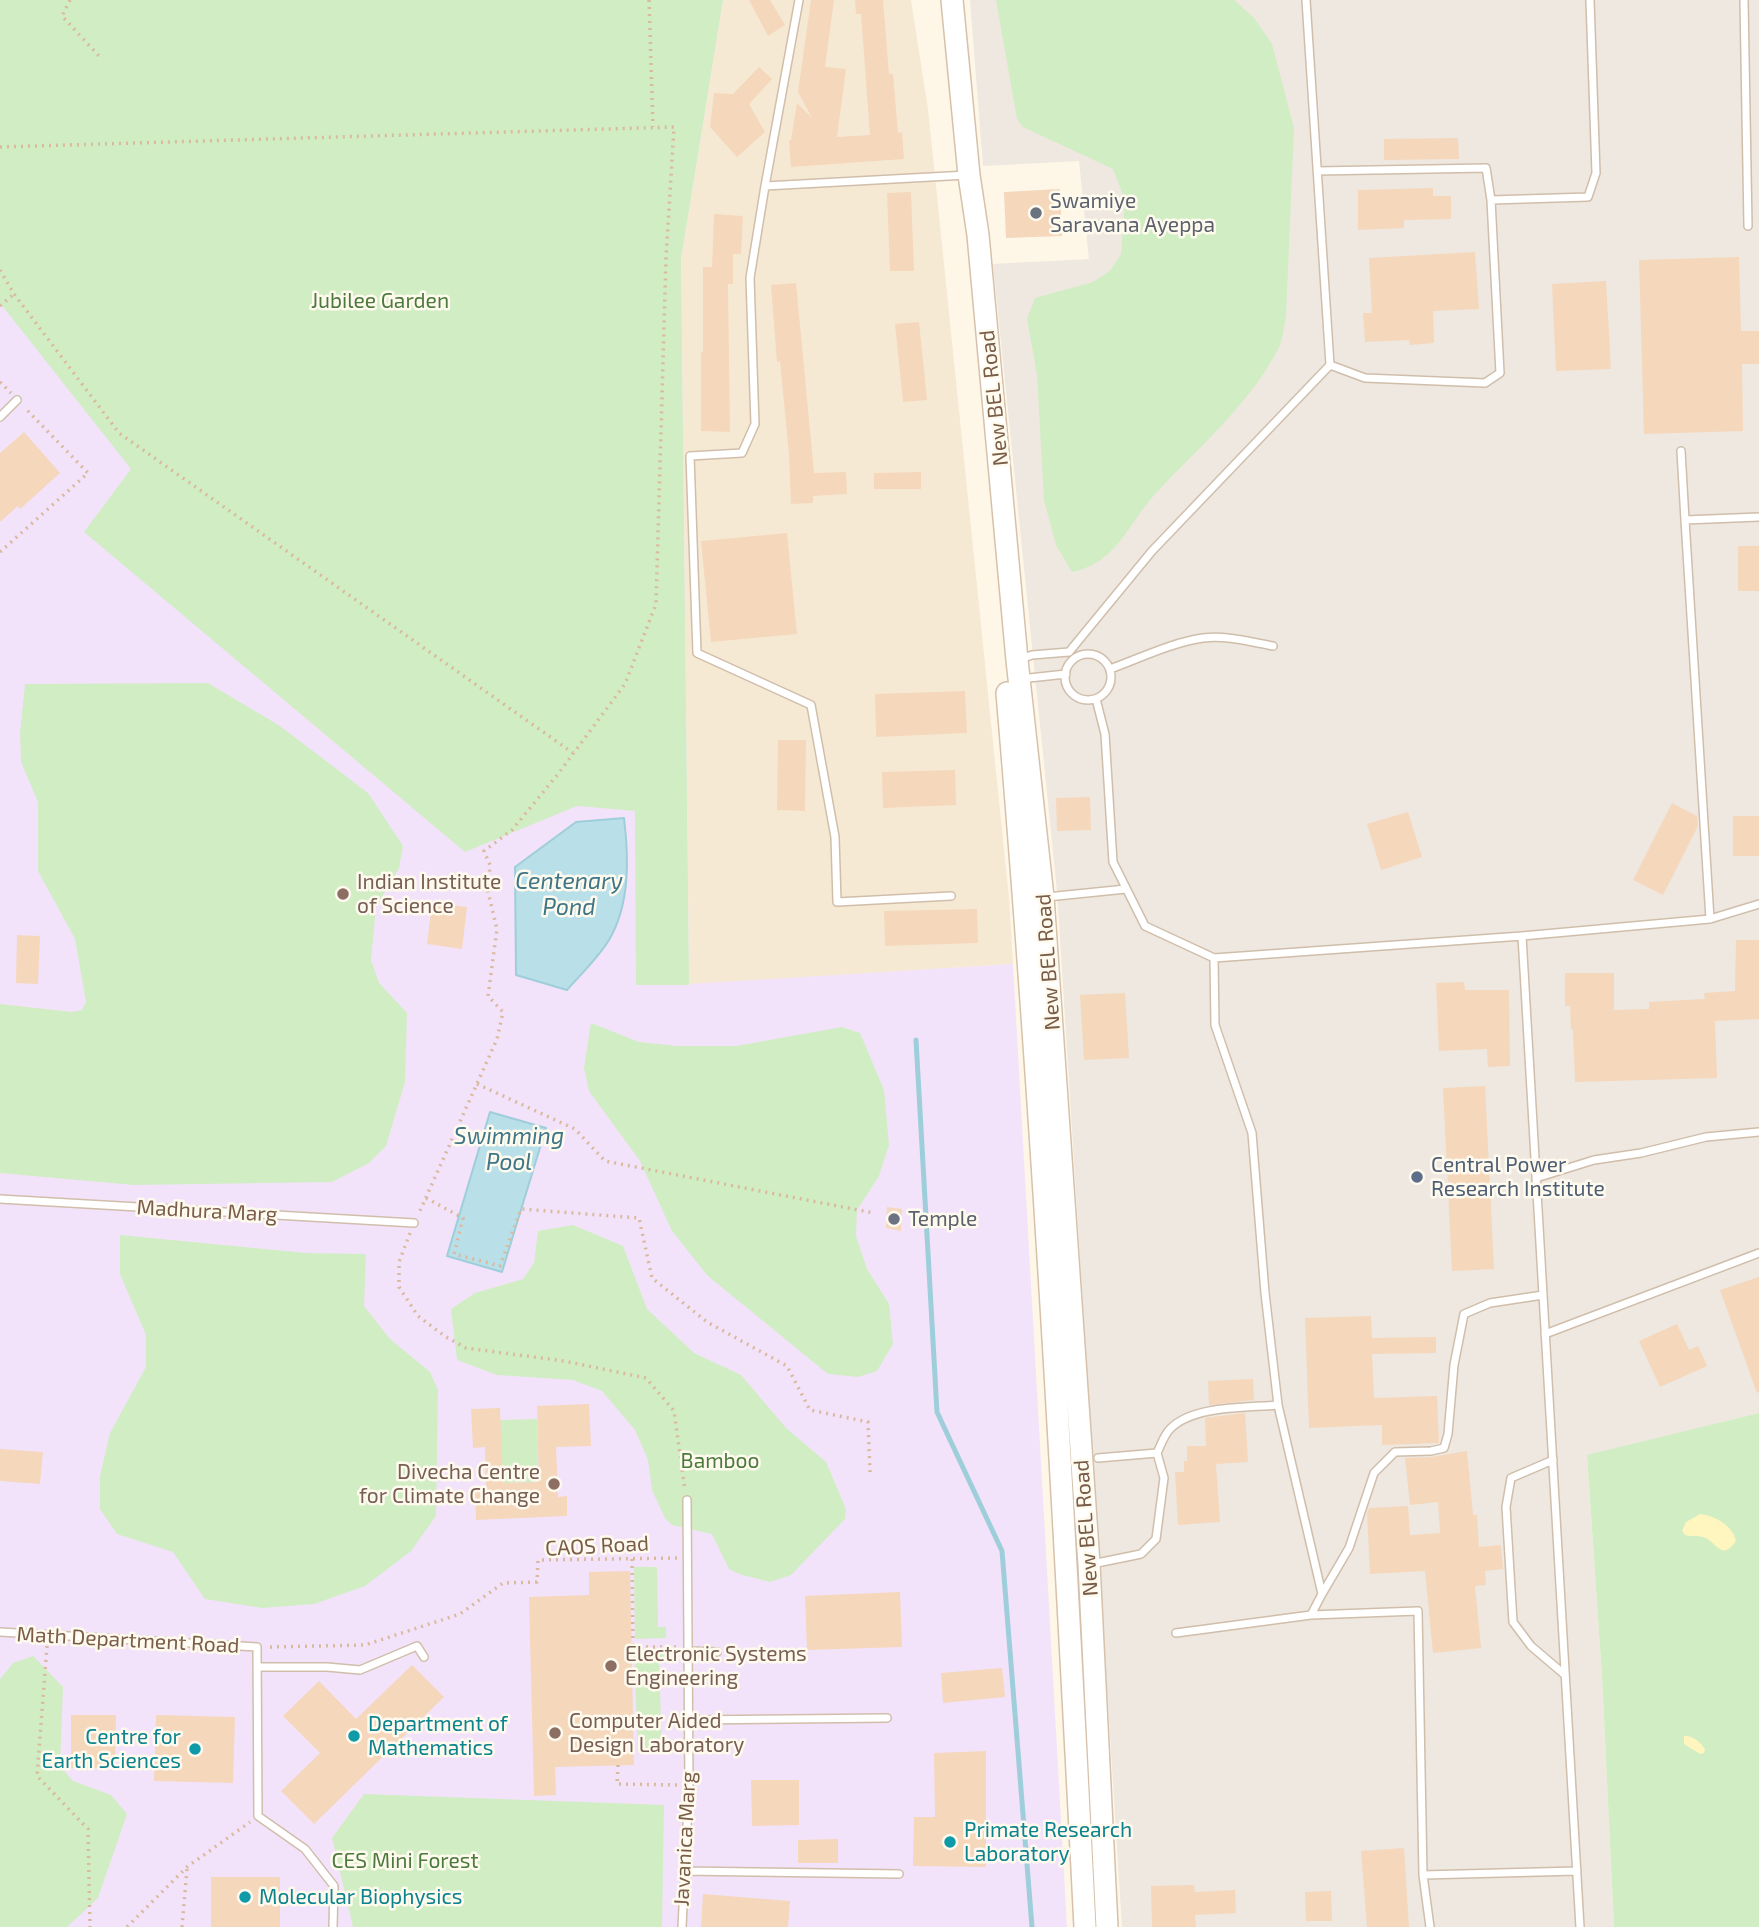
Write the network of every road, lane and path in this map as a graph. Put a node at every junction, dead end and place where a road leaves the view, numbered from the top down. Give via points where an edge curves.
1 (69, 0) edge
2 (649, 0) edge
3 (799, 0) edge
4 (938, 0) edge
5 (952, 0) edge
6 (1306, 0) edge
7 (1590, 0) edge
8 (1744, 0) edge
9 (99, 56) dead end
10 (653, 128) junction
11 (0, 147) edge
12 (1317, 171) junction
13 (964, 176) junction
14 (765, 186) junction
15 (1491, 201) junction
16 (1748, 226) dead end
17 (0, 270) edge
18 (14, 295) junction
19 (0, 306) edge
20 (1331, 365) junction
21 (0, 382) edge
22 (17, 400) junction
23 (0, 417) edge
24 (1681, 451) dead end
25 (1759, 517) edge
26 (1685, 520) junction
27 (0, 552) edge
28 (1273, 646) dead end
29 (1110, 669) junction
30 (1019, 670) junction
31 (1066, 674) junction
32 (1096, 699) junction
33 (573, 753) junction
34 (1126, 889) junction
35 (951, 897) dead end
36 (1034, 897) junction
37 (1759, 904) edge
38 (1710, 919) junction
39 (1522, 936) junction
40 (1214, 958) junction
41 (477, 1084) junction
42 (1759, 1132) edge
43 (1536, 1178) junction
44 (426, 1198) junction
45 (0, 1199) edge
46 (874, 1213) dead end
47 (414, 1223) junction
48 (1759, 1253) edge
49 (1543, 1295) junction
50 (1545, 1335) junction
51 (1278, 1405) junction
52 (1157, 1453) junction
53 (1098, 1458) dead end
54 (1553, 1460) junction
55 (870, 1472) dead end
56 (687, 1500) joint
57 (688, 1558) junction
58 (632, 1559) junction
59 (1089, 1564) junction
60 (1322, 1594) junction
61 (1311, 1615) junction
62 (0, 1632) edge
63 (1176, 1633) dead end
64 (48, 1635) junction
65 (257, 1647) junction
66 (688, 1649) junction
67 (717, 1652) dead end
68 (425, 1657) dead end
69 (257, 1667) junction
70 (1565, 1675) junction
71 (887, 1718) dead end
72 (689, 1720) junction
73 (618, 1765) dead end
74 (689, 1785) junction
75 (258, 1816) junction
76 (187, 1867) junction
77 (683, 1871) junction
78 (1577, 1871) junction
79 (899, 1874) dead end
80 (1423, 1875) junction
81 (90, 1927) edge
82 (127, 1927) edge
83 (182, 1927) edge
84 (333, 1927) edge
85 (682, 1927) edge
86 (1085, 1927) edge
87 (1107, 1927) edge
88 (1430, 1927) edge
89 (1580, 1927) edge

1 - 9 path via 62,16
2 - 10 path
3 - 14 lane
4 - 13 main road, New BEL Road
5 - 13 main road, New BEL Road
6 - 12 lane
7 - 15 lane via 1596,173 1588,197
8 - 16 lane
10 - 11 path
10 - 33 path via 674,127 656,604 625,684
12 - 15 lane via 1486,168
12 - 20 lane
13 - 14 lane
13 - 30 main road, New BEL Road via 979,248
13 - 36 main road, New BEL Road
14 - 35 lane via 750,278 755,424 743,453 690,456 697,653 811,705 835,837 837,902
15 - 20 lane via 1500,373 1485,383 1365,378
17 - 18 path
18 - 19 path
18 - 33 path via 119,433
20 - 30 lane via 1152,551 1069,652 1032,655
21 - 22 path
22 - 23 lane
22 - 27 path via 88,473
24 - 26 lane
25 - 26 lane
26 - 38 lane
28 - 29 lane via 1203,638
29 - 31 lane via 1100,658 1086,655 1072,661
29 - 32 lane via 1110,683
30 - 31 lane
30 - 36 main road, New BEL Road
31 - 32 lane via 1074,695
32 - 34 lane via 1105,734 1113,862
33 - 41 path via 506,836 484,851 490,865 488,892 497,929 488,996 503,1012 497,1039
34 - 36 lane
34 - 40 lane via 1145,926
36 - 59 main road, New BEL Road
36 - 86 main road, New BEL Road
37 - 38 lane
38 - 39 lane
39 - 40 lane
39 - 43 lane
40 - 51 lane via 1215,1025 1252,1133
41 - 44 path
41 - 46 path via 575,1129 605,1161
42 - 43 lane via 1706,1136 1594,1160
43 - 49 lane
44 - 47 path
44 - 55 path via 463,1218 454,1254 500,1266 521,1209 639,1218 652,1278 707,1322 787,1366 810,1410 868,1422
45 - 47 lane, Madhura Marg
47 - 56 path via 399,1262 399,1287 418,1316 466,1348 646,1378 674,1411
48 - 50 lane
49 - 50 lane
49 - 60 lane via 1490,1303 1464,1314 1444,1448 1395,1452 1374,1473 1349,1548
50 - 54 lane
51 - 52 lane via 1218,1410 1182,1419 1168,1430
51 - 60 lane
52 - 53 lane
52 - 59 lane via 1164,1478 1156,1539 1141,1554
54 - 70 lane
54 - 70 lane via 1511,1478 1506,1507 1513,1622 1531,1646
56 - 57 lane, Javanica Marg
57 - 58 path, CAOS Road
57 - 66 lane, Javanica Marg
58 - 65 path, CAOS Road via 538,1560 537,1582 503,1583 460,1614 365,1646
58 - 66 path via 632,1647
59 - 87 main road, New BEL Road
60 - 61 lane
61 - 63 lane
61 - 80 lane via 1418,1611
62 - 64 lane, Math Department Road
64 - 65 lane, Math Department Road
64 - 81 path via 37,1776 88,1829
65 - 69 lane
66 - 67 lane
66 - 72 lane, Javanica Marg
68 - 69 lane via 417,1646 360,1670
69 - 75 lane
70 - 78 lane
71 - 72 lane
72 - 74 lane, Javanica Marg
73 - 74 path via 617,1784
74 - 77 lane, Javanica Marg
75 - 76 path
75 - 84 lane via 306,1849 334,1886
76 - 82 path
76 - 83 path
77 - 79 lane
77 - 85 lane, Javanica Marg
78 - 80 lane
78 - 89 lane
80 - 88 lane

